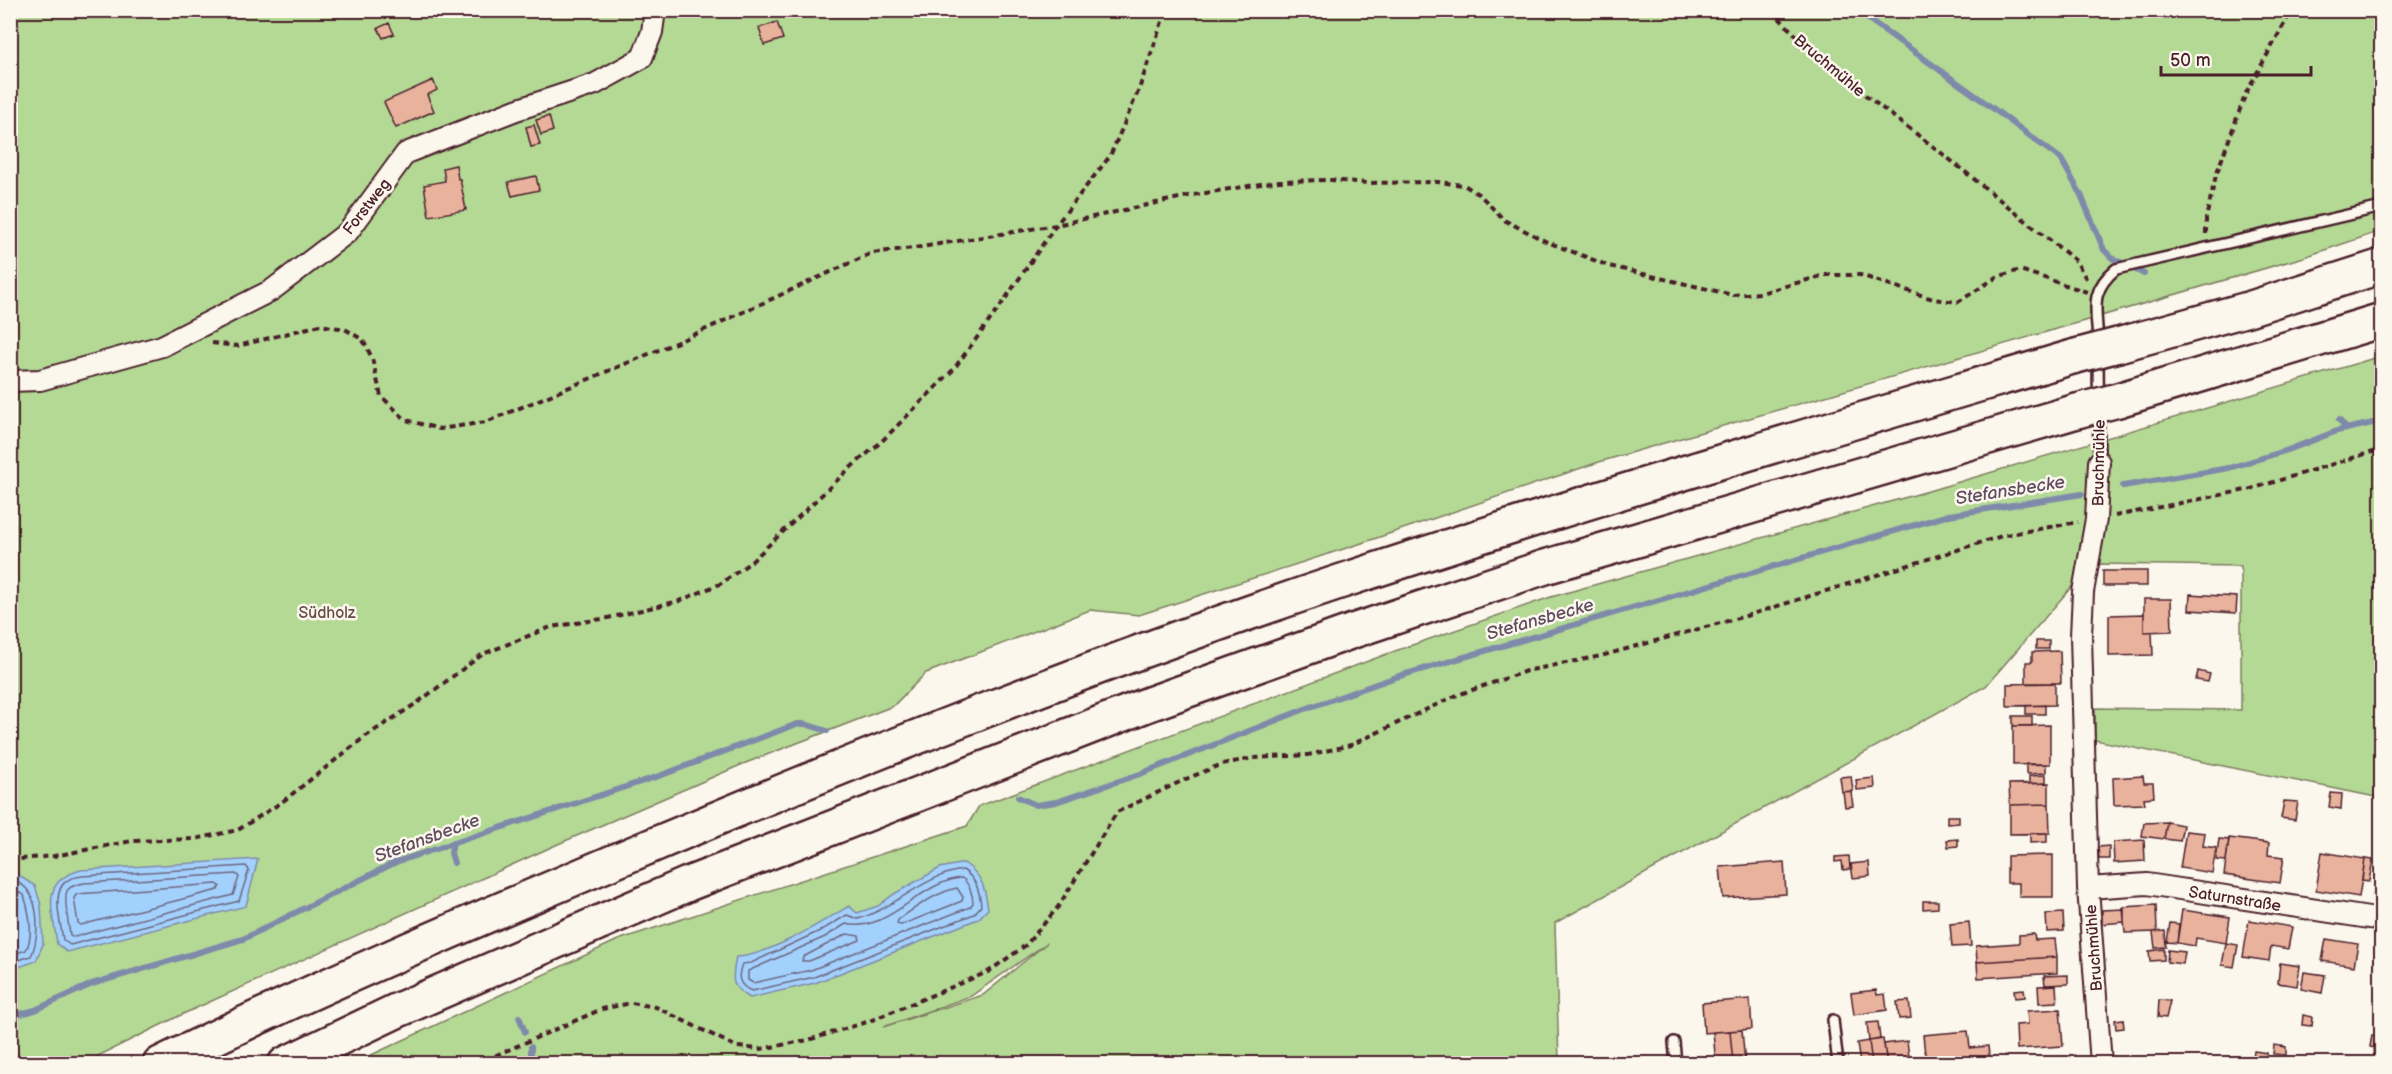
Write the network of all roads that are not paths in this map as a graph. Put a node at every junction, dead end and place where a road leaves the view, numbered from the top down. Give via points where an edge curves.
1 (655, 10) edge
2 (2382, 207) edge
3 (2382, 266) edge
4 (2382, 320) edge
5 (10, 381) edge
6 (2100, 462) joint
7 (2088, 888) junction
8 (2382, 920) edge
9 (1833, 1020) dead end
10 (1674, 1042) dead end
11 (160, 1064) edge
12 (285, 1064) edge
13 (1676, 1064) edge
14 (1838, 1064) edge
15 (2101, 1064) edge

1 - 5 street, Forstweg via 642,58 595,84 406,153 348,232 272,290 162,346 40,380
2 - 6 lane, Bruchmühle via 2116,269 2104,279 2096,295
3 - 11 highway, bridge via 1492,532 1134,655 831,770 383,959
4 - 12 highway, bridge via 1545,567 1353,631 1149,704 688,884 396,1011
6 - 7 street, Bruchmühle via 2081,636
7 - 8 street, Saturnstraße via 2146,884
7 - 15 street, Bruchmühle
9 - 14 lane
10 - 13 lane

